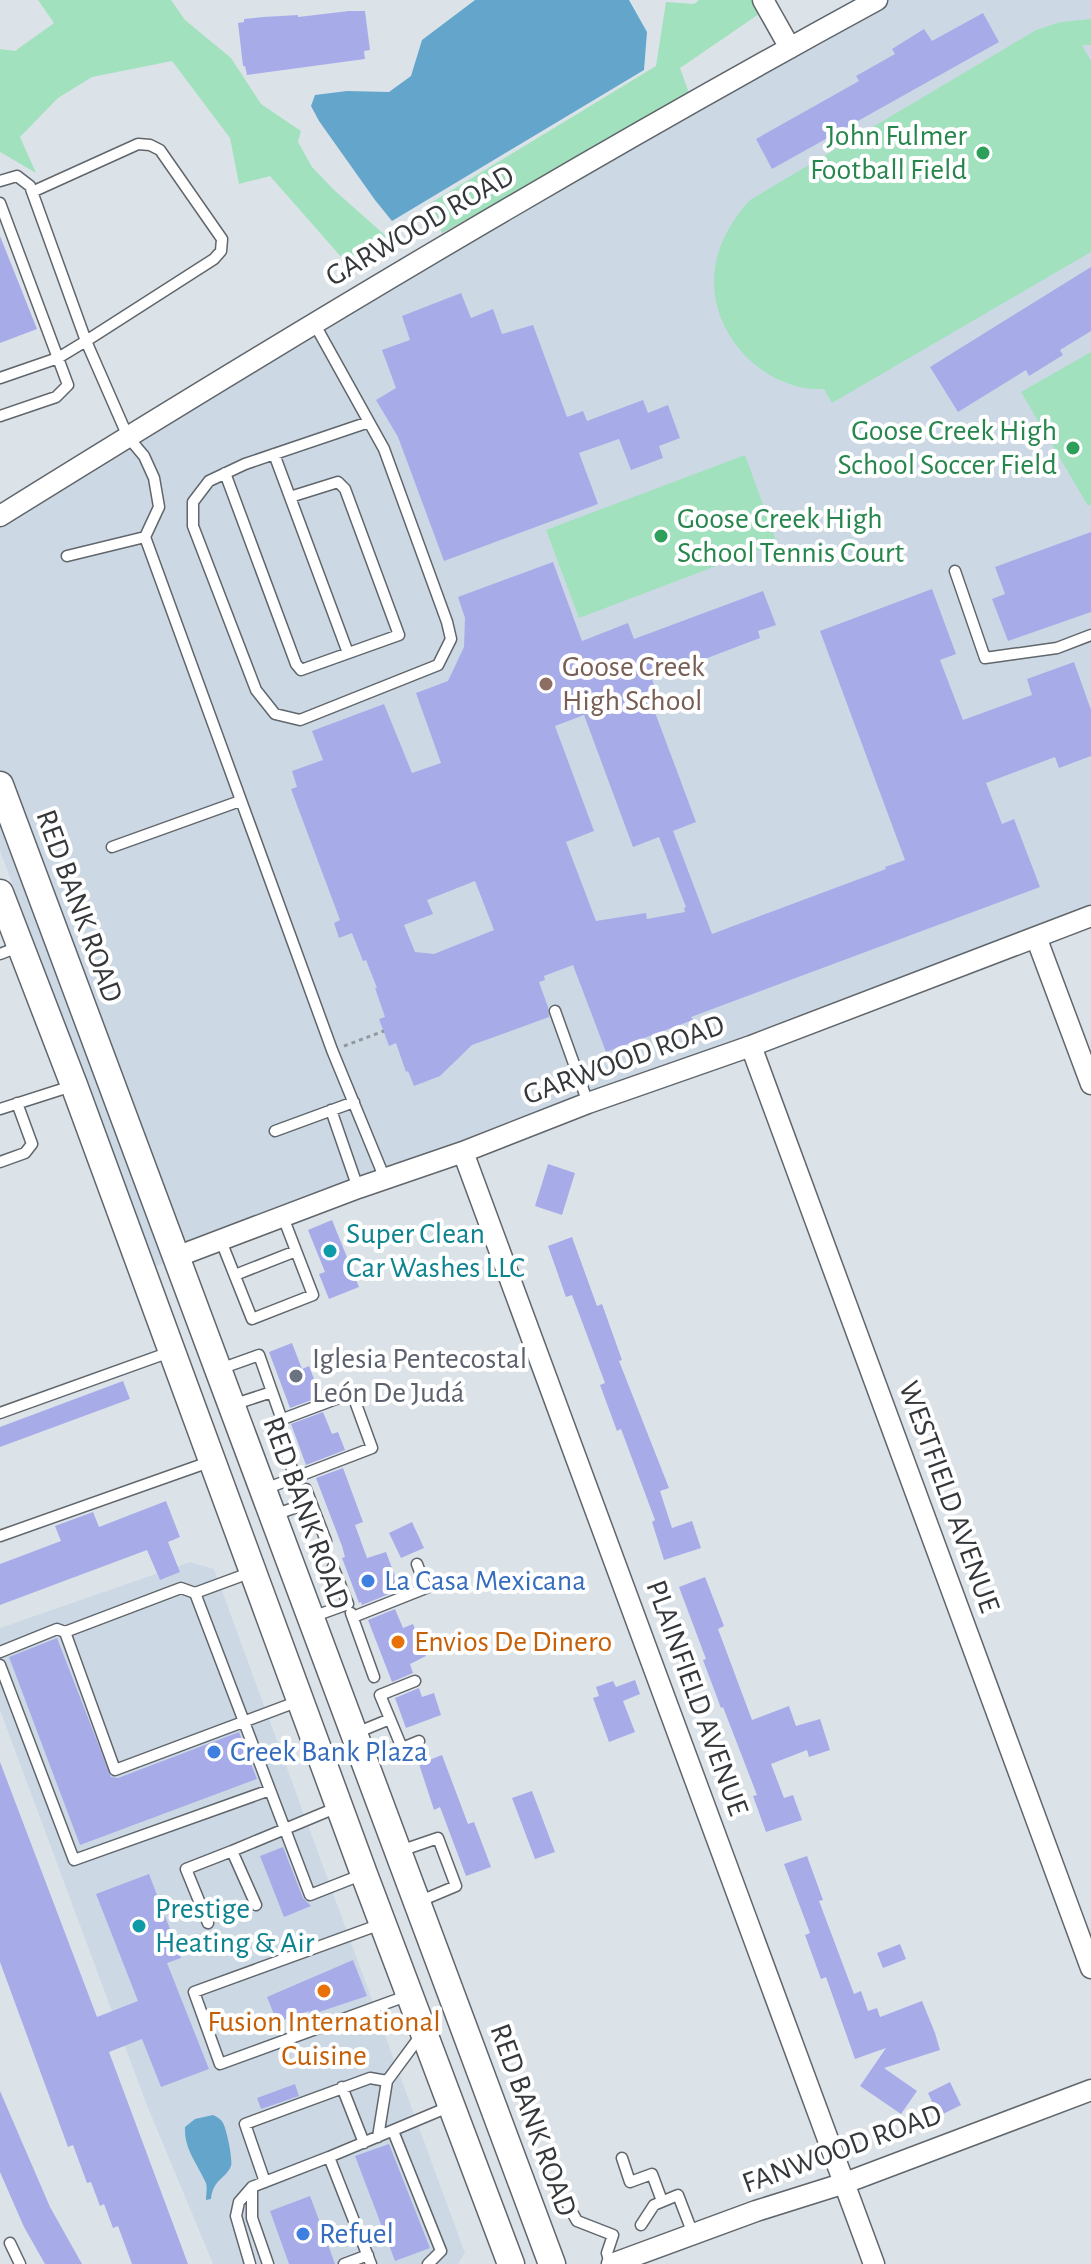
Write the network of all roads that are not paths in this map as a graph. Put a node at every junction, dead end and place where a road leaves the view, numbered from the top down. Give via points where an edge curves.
1 (763, 0) edge
2 (877, 0) edge
3 (790, 48) junction
4 (0, 181) edge
5 (32, 192) junction
6 (0, 203) edge
7 (314, 323) junction
8 (86, 341) junction
9 (58, 358) junction
10 (0, 378) edge
11 (0, 416) edge
12 (369, 422) junction
13 (128, 437) junction
14 (274, 454) junction
15 (225, 473) junction
16 (290, 497) junction
17 (0, 516) edge
18 (145, 537) junction
19 (67, 556) dead end
20 (955, 571) dead end
21 (1091, 635) edge
22 (348, 653) junction
23 (0, 785) edge
24 (240, 801) junction
25 (112, 847) dead end
26 (0, 893) edge
27 (1091, 916) edge
28 (1036, 937) junction
29 (10, 950) edge
30 (555, 1011) dead end
31 (751, 1046) junction
32 (1091, 1084) edge
33 (74, 1085) junction
34 (354, 1102) junction
35 (17, 1103) junction
36 (588, 1103) junction
37 (0, 1109) edge
38 (331, 1110) junction
39 (275, 1131) dead end
40 (463, 1152) junction
41 (0, 1162) edge
42 (385, 1179) junction
43 (358, 1188) junction
44 (283, 1217) junction
45 (126, 1228) junction
46 (221, 1241) junction
47 (296, 1251) junction
48 (176, 1257) junction
49 (235, 1275) junction
50 (172, 1351) junction
51 (225, 1387) junction
52 (272, 1392) junction
53 (0, 1413) edge
54 (282, 1420) junction
55 (213, 1461) junction
56 (295, 1477) junction
57 (263, 1489) junction
58 (306, 1489) dead end
59 (311, 1502) junction
60 (272, 1515) junction
61 (0, 1536) edge
62 (326, 1541) dead end
63 (417, 1564) dead end
64 (333, 1567) dead end
65 (253, 1571) junction
66 (195, 1593) junction
67 (348, 1604) junction
68 (353, 1617) junction
69 (311, 1618) junction
70 (65, 1632) junction
71 (0, 1652) edge
72 (0, 1665) edge
73 (374, 1677) dead end
74 (415, 1681) dead end
75 (302, 1700) junction
76 (390, 1719) junction
77 (244, 1721) junction
78 (354, 1734) junction
79 (419, 1741) dead end
80 (270, 1790) junction
81 (340, 1806) junction
82 (284, 1828) junction
83 (232, 1851) junction
84 (398, 1852) junction
85 (364, 1874) junction
86 (417, 1902) junction
87 (256, 1905) dead end
88 (208, 1923) dead end
89 (383, 1923) junction
90 (1091, 1968) edge
91 (410, 1994) junction
92 (425, 2030) junction
93 (387, 2081) junction
94 (342, 2087) junction
95 (1091, 2090) edge
96 (453, 2105) junction
97 (393, 2131) junction
98 (378, 2137) junction
99 (364, 2143) junction
100 (329, 2157) junction
101 (622, 2158) dead end
102 (265, 2182) junction
103 (845, 2183) junction
104 (252, 2187) junction
105 (662, 2201) junction
106 (568, 2205) dead end
107 (641, 2225) dead end
108 (693, 2234) junction
109 (10, 2243) dead end
110 (370, 2259) edge
111 (20, 2264) edge
112 (250, 2264) edge
113 (268, 2264) edge
114 (344, 2264) edge
115 (428, 2264) edge
116 (511, 2264) edge
117 (552, 2264) edge
118 (611, 2264) edge
119 (874, 2264) edge

1 - 3 street
2 - 3 street, GARWOOD ROAD
3 - 7 street, GARWOOD ROAD
4 - 5 lane via 17,176
5 - 8 lane
5 - 8 lane via 138,144 150,145 160,150 222,239 214,259
6 - 9 lane
7 - 12 lane
7 - 13 street, GARWOOD ROAD
8 - 9 lane
8 - 13 lane
9 - 10 lane
9 - 11 lane via 68,385 56,397
12 - 14 lane
12 - 15 lane via 384,449 451,639 438,665 300,720 275,714 256,690 193,526 193,502 209,481
13 - 17 street, GARWOOD ROAD
13 - 18 lane via 154,478 159,507
14 - 15 lane
14 - 16 lane
15 - 22 lane via 296,664 301,670
16 - 22 lane
16 - 22 lane via 338,482 345,489 399,635
18 - 19 lane
18 - 24 lane
20 - 21 lane via 985,658 1057,648
23 - 48 main road, RED BANK ROAD
24 - 25 lane
24 - 34 lane
26 - 29 main road
27 - 28 street, GARWOOD ROAD
28 - 31 street, GARWOOD ROAD
28 - 32 street
29 - 33 main road
30 - 36 lane
31 - 36 street, GARWOOD ROAD
31 - 90 street, WESTFIELD AVENUE
33 - 35 lane
33 - 45 main road
34 - 38 lane
34 - 42 lane
35 - 37 lane
35 - 41 lane via 32,1144 25,1153
36 - 40 street, GARWOOD ROAD
38 - 39 lane
38 - 43 lane
40 - 42 street, GARWOOD ROAD
40 - 103 street, PLAINFIELD AVENUE
42 - 43 street, GARWOOD ROAD
43 - 44 street, GARWOOD ROAD
44 - 46 street, GARWOOD ROAD
44 - 47 lane
45 - 48 main road
45 - 50 main road
46 - 48 street, GARWOOD ROAD
46 - 49 lane
47 - 49 lane
47 - 49 lane via 313,1295 252,1319
48 - 51 main road, RED BANK ROAD
50 - 51 main road
50 - 53 lane
50 - 55 main road
51 - 52 lane
51 - 52 lane via 259,1355
51 - 57 main road, RED BANK ROAD
52 - 54 lane
54 - 56 lane via 275,1422
54 - 56 lane via 352,1393 372,1448
55 - 61 lane
55 - 65 main road
56 - 57 lane
57 - 60 main road, RED BANK ROAD
58 - 59 lane
59 - 60 lane
59 - 62 lane
60 - 69 main road, RED BANK ROAD
63 - 68 lane via 426,1588
64 - 67 lane
65 - 66 lane
65 - 75 main road
66 - 70 lane via 181,1588
66 - 77 lane
67 - 68 lane
67 - 69 lane
68 - 73 lane
69 - 78 main road, RED BANK ROAD
70 - 71 lane via 57,1629
70 - 77 lane via 115,1770
72 - 80 lane via 74,1860
74 - 76 lane via 380,1695
75 - 77 lane
75 - 81 main road
76 - 78 lane
76 - 79 lane via 402,1748
77 - 80 lane
78 - 84 main road, RED BANK ROAD
80 - 82 lane
81 - 82 lane
81 - 85 main road
82 - 83 lane
82 - 85 lane via 310,1895
83 - 87 lane
83 - 88 lane via 186,1869
84 - 86 main road, RED BANK ROAD
84 - 86 lane via 438,1838 456,1886
85 - 89 main road
86 - 117 main road, RED BANK ROAD
89 - 91 main road
89 - 91 lane via 194,1992 220,2064
91 - 92 main road
92 - 93 lane
92 - 96 main road
93 - 94 lane via 370,2078
93 - 98 lane
94 - 99 lane
94 - 102 lane via 245,2124
95 - 103 street, FANWOOD ROAD
96 - 97 lane
96 - 116 main road
97 - 98 lane
97 - 115 lane via 441,2251
98 - 99 lane
99 - 100 lane
100 - 102 lane
100 - 110 lane
101 - 105 lane via 630,2182 652,2174
102 - 104 lane
103 - 108 street, FANWOOD ROAD
103 - 119 street, PLAINFIELD AVENUE
104 - 112 lane via 239,2202 236,2216
104 - 113 lane via 252,2218
105 - 107 lane
105 - 108 lane via 678,2195
106 - 118 lane via 577,2221 613,2235 607,2253
108 - 118 street, FANWOOD ROAD
109 - 111 lane
110 - 114 lane

